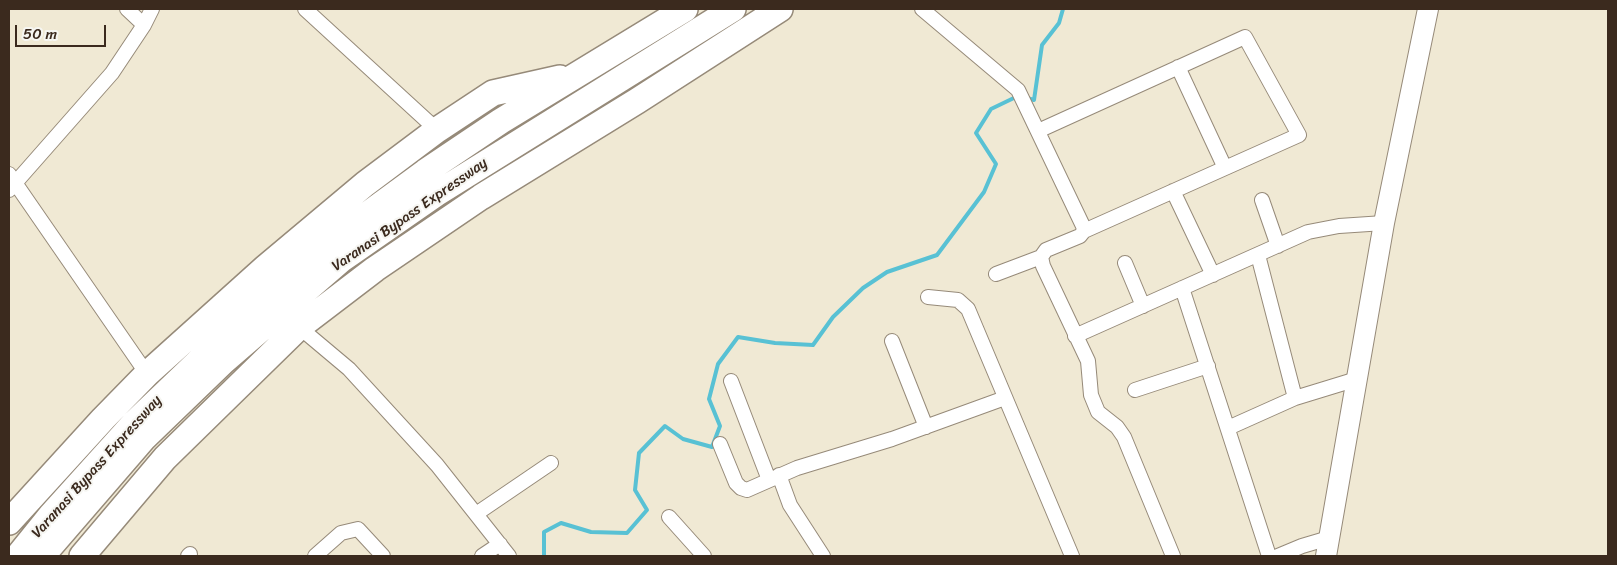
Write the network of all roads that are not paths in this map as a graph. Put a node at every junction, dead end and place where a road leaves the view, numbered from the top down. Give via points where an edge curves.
1 (127, 9) edge
2 (152, 9) edge
3 (307, 9) edge
4 (685, 9) edge
5 (733, 9) edge
6 (780, 9) edge
7 (922, 9) edge
8 (1428, 9) edge
9 (144, 26) junction
10 (1178, 67) junction
11 (578, 74) junction
12 (437, 130) junction
13 (1038, 131) junction
14 (1225, 168) junction
15 (11, 183) edge
16 (1173, 191) junction
17 (1262, 200) dead end
18 (1384, 223) junction
19 (1084, 231) junction
20 (1278, 246) junction
21 (1258, 255) junction
22 (1041, 257) junction
23 (1125, 263) dead end
24 (996, 274) dead end
25 (1213, 275) junction
26 (1182, 288) junction
27 (928, 297) dead end
28 (1143, 306) junction
29 (299, 327) junction
30 (1075, 336) junction
31 (892, 341) dead end
32 (1208, 366) junction
33 (147, 374) junction
34 (1356, 379) junction
35 (731, 382) dead end
36 (1135, 390) dead end
37 (1005, 398) junction
38 (1295, 398) junction
39 (926, 427) junction
40 (1228, 428) junction
41 (720, 444) dead end
42 (551, 464) dead end
43 (774, 478) junction
44 (476, 514) junction
45 (669, 517) dead end
46 (9, 522) edge
47 (500, 544) junction
48 (1327, 547) edge
49 (18, 556) edge
50 (42, 556) edge
51 (82, 556) edge
52 (315, 556) edge
53 (383, 556) edge
54 (482, 556) edge
55 (509, 556) edge
56 (704, 556) edge
57 (823, 556) edge
58 (1071, 556) edge
59 (1173, 556) edge
60 (1269, 556) edge
61 (1278, 556) edge

1 - 9 street
2 - 9 street
3 - 12 street
4 - 11 highway, Varanasi Bypass Expressway
5 - 50 highway, Varanasi Bypass Expressway via 436,194 341,260 224,361 144,439
6 - 29 highway via 486,193 375,269
7 - 13 street via 1021,96
8 - 18 street
9 - 15 street via 112,73
10 - 13 street
10 - 14 street
10 - 14 street via 1245,37 1299,135
11 - 12 highway via 493,93
11 - 49 highway, Varanasi Bypass Expressway via 425,172 324,246 133,424
12 - 33 highway via 365,184
13 - 19 street
14 - 16 street
15 - 33 street
16 - 19 street
16 - 25 street
17 - 20 street
18 - 20 street via 1320,229
18 - 34 street
19 - 22 street via 1074,239 1052,246
20 - 21 street
21 - 25 street
21 - 38 street
22 - 24 street
22 - 30 street
23 - 28 street
25 - 26 street
26 - 28 street
26 - 32 street
27 - 37 street via 958,300 968,309
28 - 30 street
29 - 44 street via 350,369 437,464
29 - 51 highway via 165,458
30 - 59 street via 1088,361 1091,395 1098,412 1124,437
31 - 39 street
32 - 36 street
32 - 40 street
33 - 46 highway via 102,418
34 - 38 street
34 - 48 street
35 - 43 street
37 - 39 street
37 - 58 street
38 - 40 street
39 - 43 street
40 - 60 street
41 - 43 street via 740,488 747,490
42 - 44 street
43 - 57 street
44 - 47 street
45 - 56 street
47 - 54 street
47 - 55 street
48 - 61 street via 1302,546
52 - 53 street via 341,533 358,529

